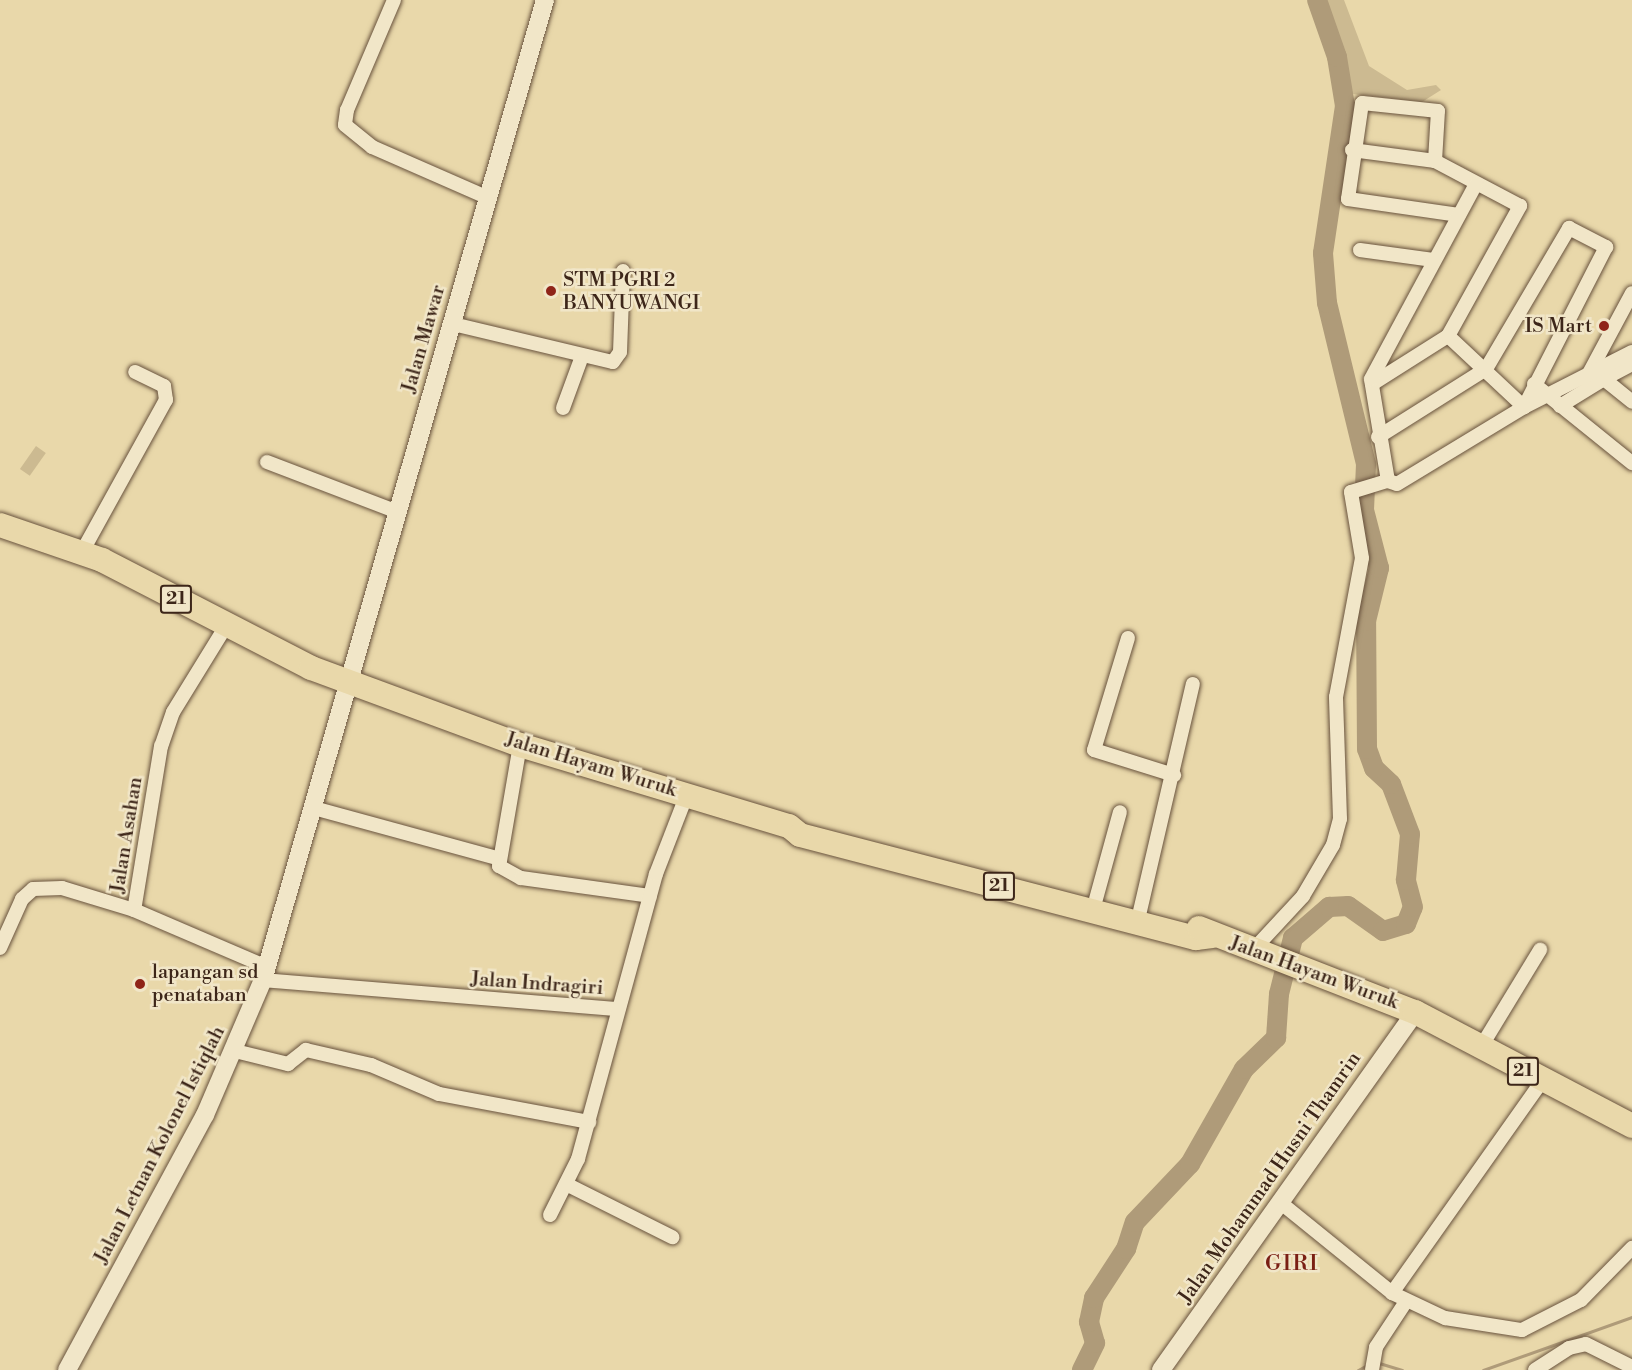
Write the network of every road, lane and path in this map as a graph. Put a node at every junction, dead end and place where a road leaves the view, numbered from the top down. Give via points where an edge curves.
1 (394, 0) edge
2 (545, 0) edge
3 (1352, 150) junction
4 (1434, 161) junction
5 (1476, 184) junction
6 (489, 198) junction
7 (1459, 214) junction
8 (1360, 250) dead end
9 (1433, 260) junction
10 (623, 271) dead end
11 (1632, 292) edge
12 (453, 324) junction
13 (1448, 336) junction
14 (1632, 352) edge
15 (582, 356) junction
16 (1632, 364) edge
17 (1486, 369) junction
18 (135, 372) dead end
19 (1587, 377) junction
20 (1604, 379) junction
21 (1372, 384) junction
22 (1534, 384) junction
23 (1549, 397) junction
24 (1632, 402) edge
25 (1560, 406) junction
26 (1524, 407) junction
27 (563, 408) dead end
28 (1378, 437) junction
29 (267, 462) dead end
30 (1632, 463) edge
31 (1382, 483) junction
32 (398, 512) junction
33 (0, 525) edge
34 (0, 540) edge
35 (82, 552) junction
36 (223, 631) junction
37 (1128, 638) dead end
38 (1193, 684) dead end
39 (348, 686) junction
40 (520, 745) junction
41 (1174, 775) junction
42 (687, 794) junction
43 (314, 808) junction
44 (1120, 812) dead end
45 (789, 826) junction
46 (498, 862) junction
47 (650, 896) junction
48 (1096, 899) junction
49 (134, 910) junction
50 (1140, 911) junction
51 (1212, 936) junction
52 (0, 948) edge
53 (1540, 950) dead end
54 (1260, 951) junction
55 (265, 974) junction
56 (618, 1009) junction
57 (1415, 1012) junction
58 (1480, 1047) junction
59 (235, 1051) junction
60 (1542, 1082) junction
61 (589, 1122) junction
62 (1632, 1126) edge
63 (566, 1184) junction
64 (1281, 1203) junction
65 (550, 1215) dead end
66 (672, 1237) dead end
67 (1632, 1248) edge
68 (1392, 1293) junction
69 (1406, 1303) junction
70 (1372, 1363) edge
71 (1632, 1367) edge
72 (1537, 1369) edge
73 (67, 1370) edge
74 (1161, 1370) edge

1 - 6 street via 347,110 345,125 372,147
2 - 6 street, Jalan Mawar
3 - 4 street
3 - 4 street via 1363,102 1438,111
3 - 7 street via 1348,199
4 - 5 street
5 - 7 street
5 - 13 street via 1520,206
6 - 12 street, Jalan Mawar
7 - 9 street
8 - 9 street
9 - 21 street
10 - 15 street via 617,358 609,362
11 - 19 street
12 - 15 street
12 - 32 street, Jalan Mawar
13 - 17 street
13 - 21 street
14 - 19 street
15 - 27 street
16 - 20 street
17 - 22 street via 1569,228 1606,247
17 - 26 street
17 - 28 street
18 - 35 street via 164,386 166,400
19 - 23 street
20 - 24 street
20 - 25 street
21 - 28 street
22 - 23 street
22 - 26 street
23 - 25 street
23 - 26 street
25 - 30 street
26 - 31 street via 1397,484
28 - 31 street
29 - 32 street
31 - 54 street via 1351,492 1362,558 1336,698 1340,819 1322,869
32 - 39 street, Jalan Mawar
33 - 35 highway, 21
34 - 36 highway, 21 via 93,571
35 - 36 highway, 21
36 - 39 highway, 21
36 - 39 highway, 21 via 319,683
36 - 49 street, Jalan Asahan via 173,712 161,746
37 - 41 street via 1094,750
38 - 41 street
39 - 40 highway, Jalan Hayam Wuruk / 21
39 - 43 street, Jalan Letnan Kolonel Istiqlah
40 - 42 highway, Jalan Hayam Wuruk / 21
40 - 46 street
41 - 50 street
42 - 45 highway, Jalan Hayam Wuruk / 21
42 - 47 street, Jalan Indragiri
43 - 46 street
43 - 55 street, Jalan Letnan Kolonel Istiqlah
44 - 48 street
45 - 48 highway, Jalan Hayam Wuruk / 21 via 849,833
45 - 51 highway, Jalan Hayam Wuruk / 21 via 821,841 1196,938
46 - 47 street via 511,874
47 - 56 street, Jalan Indragiri
48 - 50 highway, Jalan Hayam Wuruk / 21
49 - 52 street via 62,888 33,889 22,899
49 - 55 street, Jalan Asahan
50 - 51 highway, Jalan Hayam Wuruk / 21
51 - 54 highway, Jalan Hayam Wuruk / 21
53 - 58 street
54 - 57 highway, Jalan Hayam Wuruk / 21
55 - 56 street, Jalan Indragiri
55 - 59 street, Jalan Letnan Kolonel Istiqlah
56 - 61 street
57 - 58 highway, 21
57 - 64 street, Jalan Mohammad Husni Thamrin
58 - 60 highway, 21
59 - 61 street via 288,1064 306,1050 371,1065 439,1094
59 - 73 street, Jalan Letnan Kolonel Istiqlah
60 - 62 highway, 21
60 - 68 street
61 - 63 street
63 - 65 street
63 - 66 street
64 - 68 street
64 - 74 street, Jalan Mohammad Husni Thamrin
67 - 69 street via 1581,1300 1522,1330 1476,1326
68 - 69 street
69 - 70 street
71 - 72 street via 1586,1344

